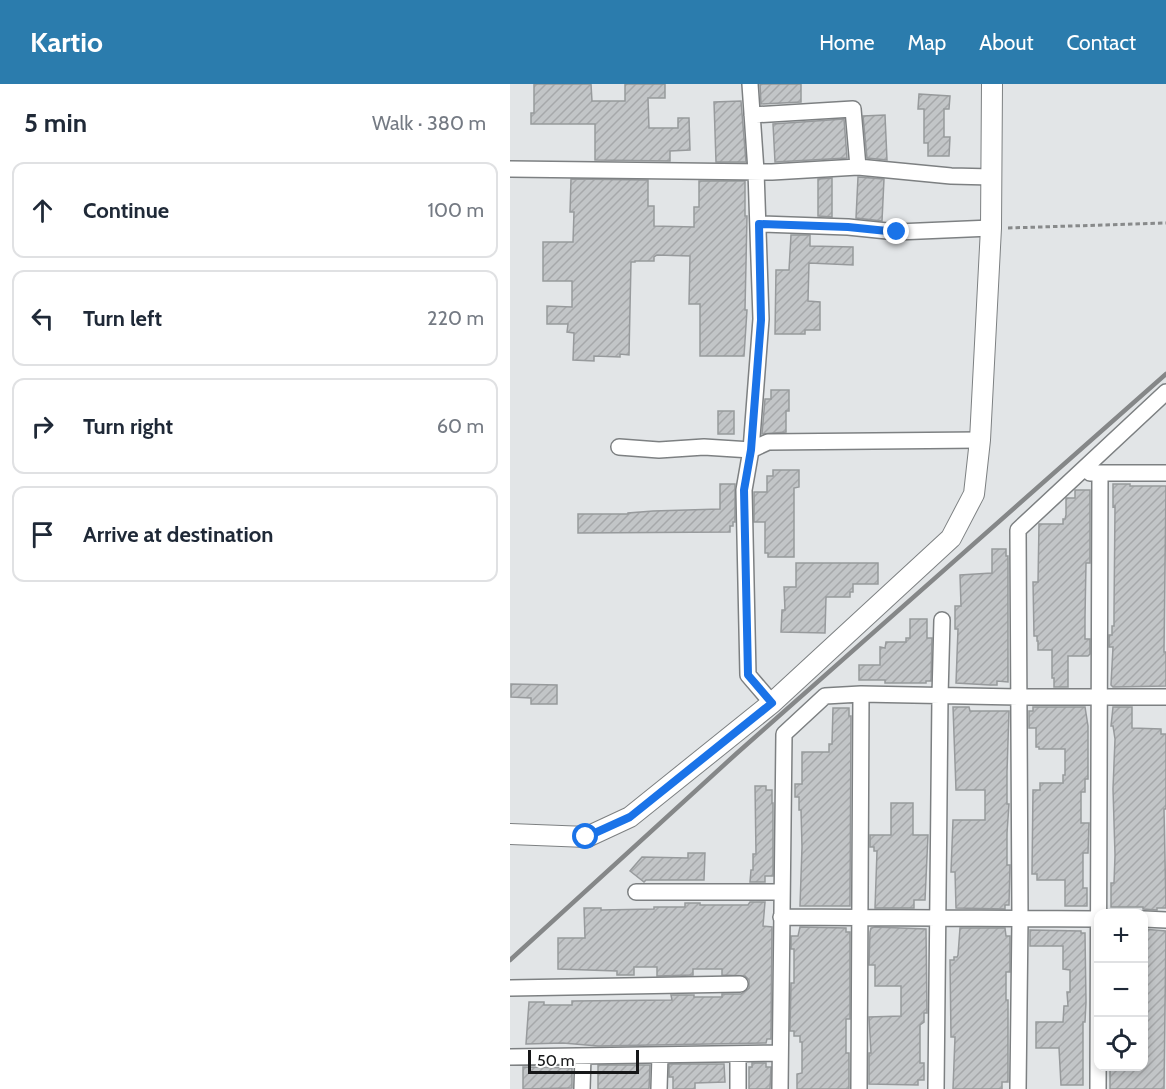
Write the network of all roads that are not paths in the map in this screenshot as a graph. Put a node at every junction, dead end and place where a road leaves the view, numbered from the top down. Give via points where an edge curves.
1 (750, 84) edge
2 (992, 84) edge
3 (752, 115) junction
4 (858, 167) junction
5 (510, 169) edge
6 (756, 171) junction
7 (992, 177) junction
8 (759, 224) junction
9 (991, 228) junction
10 (1166, 392) edge
11 (980, 440) junction
12 (619, 447) dead end
13 (751, 450) junction
14 (1081, 473) junction
15 (1166, 473) edge
16 (1100, 474) junction
17 (942, 620) dead end
18 (861, 694) junction
19 (940, 696) junction
20 (1020, 697) junction
21 (1098, 697) junction
22 (1166, 697) edge
23 (772, 703) junction
24 (510, 834) edge
25 (636, 892) dead end
26 (782, 892) junction
27 (1098, 909) edge
28 (782, 917) junction
29 (860, 917) junction
30 (938, 917) junction
31 (1020, 919) junction
32 (1094, 919) edge
33 (1148, 919) edge
34 (1166, 920) edge
35 (1098, 963) edge
36 (740, 984) dead end
37 (510, 988) edge
38 (780, 1053) junction
39 (738, 1054) junction
40 (660, 1055) junction
41 (583, 1056) junction
42 (510, 1057) edge
43 (582, 1089) edge
44 (659, 1089) edge
45 (738, 1089) edge
46 (780, 1089) edge
47 (859, 1089) edge
48 (936, 1089) edge
49 (1018, 1089) edge
50 (1098, 1089) edge

1 - 3 street
2 - 7 street
3 - 4 street via 853,110
3 - 6 street
4 - 6 street
4 - 7 street
5 - 6 street
6 - 8 street
7 - 9 street
8 - 9 street via 897,232
8 - 13 street via 761,320
9 - 11 street
10 - 14 street
11 - 13 street via 768,442
11 - 23 street via 974,494 951,538
12 - 13 street
13 - 23 street via 744,490 748,675
14 - 16 street
14 - 20 street via 1018,531
15 - 16 street
16 - 21 street
17 - 19 street
18 - 19 street
18 - 26 street via 825,696 784,734
18 - 29 street
19 - 20 street
19 - 30 street
20 - 21 street
20 - 31 street
21 - 22 street
21 - 27 street
23 - 24 street via 630,817 586,837
25 - 26 street
26 - 28 street
28 - 29 street
28 - 38 street
29 - 30 street
29 - 47 street
30 - 31 street
30 - 48 street
31 - 32 street
31 - 49 street
33 - 34 street
35 - 50 street
36 - 37 street
38 - 39 street
38 - 46 street
39 - 40 street
39 - 45 street
40 - 41 street
40 - 44 street
41 - 42 street
41 - 43 street

